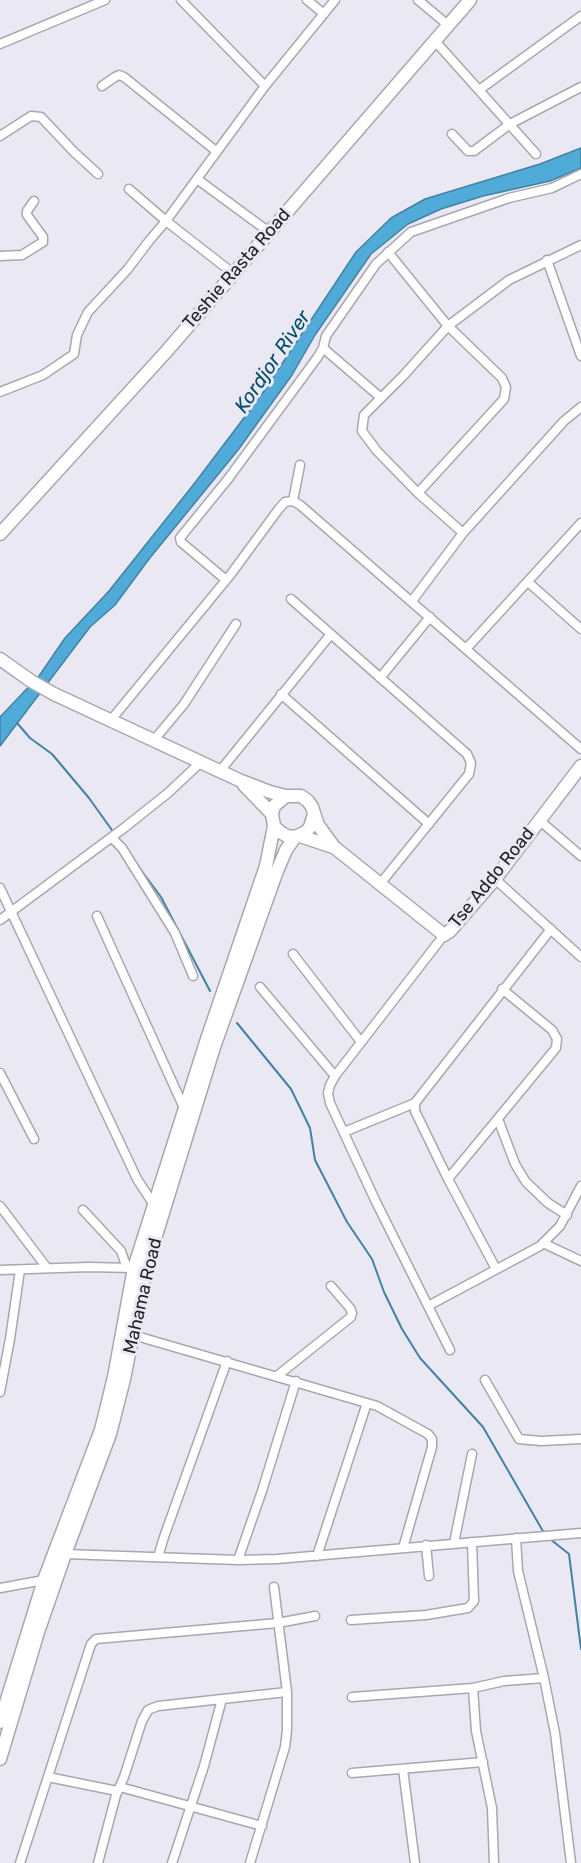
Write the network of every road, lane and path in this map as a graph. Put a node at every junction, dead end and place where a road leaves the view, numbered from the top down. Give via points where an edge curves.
1 (105, 0) edge
2 (181, 0) edge
3 (307, 0) edge
4 (335, 0) edge
5 (418, 0) edge
6 (470, 0) edge
7 (324, 14) junction
8 (581, 16) edge
9 (448, 25) junction
10 (435, 41) junction
11 (0, 44) edge
12 (102, 86) dead end
13 (265, 86) junction
14 (581, 87) edge
15 (478, 90) junction
16 (510, 124) junction
17 (452, 134) dead end
18 (0, 135) edge
19 (216, 151) junction
20 (536, 154) dead end
21 (98, 174) dead end
22 (581, 174) edge
23 (197, 179) junction
24 (129, 189) dead end
25 (34, 201) dead end
26 (166, 221) junction
27 (269, 232) junction
28 (581, 245) edge
29 (388, 252) junction
30 (0, 256) edge
31 (547, 260) junction
32 (234, 274) junction
33 (448, 326) junction
34 (323, 348) junction
35 (581, 356) edge
36 (0, 392) edge
37 (380, 397) junction
38 (581, 407) edge
39 (300, 465) dead end
40 (418, 493) junction
41 (293, 501) junction
42 (581, 523) edge
43 (463, 533) junction
44 (0, 534) edge
45 (226, 580) junction
46 (528, 582) junction
47 (291, 599) dead end
48 (412, 601) junction
49 (430, 617) junction
50 (236, 624) dead end
51 (581, 629) edge
52 (331, 634) junction
53 (466, 649) junction
54 (4, 663) edge
55 (380, 678) junction
56 (281, 694) junction
57 (111, 720) junction
58 (154, 740) junction
59 (581, 749) edge
60 (201, 762) junction
61 (581, 766) edge
62 (220, 771) junction
63 (239, 780) junction
64 (286, 796) junction
65 (314, 814) junction
66 (273, 820) junction
67 (539, 820) junction
68 (429, 824) junction
69 (297, 836) junction
70 (112, 838) junction
71 (334, 847) junction
72 (581, 856) edge
73 (495, 879) junction
74 (380, 884) junction
75 (0, 888) edge
76 (12, 911) junction
77 (97, 916) dead end
78 (0, 920) edge
79 (551, 929) junction
80 (444, 935) junction
81 (293, 954) dead end
82 (581, 957) edge
83 (193, 976) dead end
84 (260, 987) dead end
85 (502, 989) junction
86 (361, 1042) junction
87 (0, 1073) edge
88 (335, 1077) junction
89 (415, 1103) junction
90 (184, 1108) junction
91 (498, 1119) junction
92 (344, 1132) junction
93 (34, 1139) dead end
94 (448, 1179) junction
95 (581, 1186) edge
96 (154, 1205) junction
97 (0, 1206) edge
98 (83, 1210) dead end
99 (567, 1215) junction
100 (543, 1243) junction
101 (581, 1261) edge
102 (47, 1268) junction
103 (130, 1268) junction
104 (496, 1269) junction
105 (0, 1270) edge
106 (20, 1270) junction
107 (331, 1286) dead end
108 (428, 1306) junction
109 (134, 1335) junction
110 (450, 1350) dead end
111 (227, 1361) junction
112 (277, 1376) junction
113 (484, 1380) dead end
114 (296, 1381) junction
115 (0, 1392) edge
116 (367, 1403) junction
117 (581, 1439) edge
118 (472, 1454) dead end
119 (581, 1533) edge
120 (516, 1538) junction
121 (472, 1542) junction
122 (454, 1543) junction
123 (426, 1545) junction
124 (403, 1548) junction
125 (65, 1554) junction
126 (316, 1556) junction
127 (158, 1557) junction
128 (238, 1560) junction
129 (429, 1576) dead end
130 (44, 1580) junction
131 (274, 1587) dead end
132 (0, 1588) edge
133 (315, 1616) dead end
134 (351, 1620) dead end
135 (278, 1623) junction
136 (544, 1678) junction
137 (473, 1688) junction
138 (287, 1692) junction
139 (352, 1697) dead end
140 (222, 1699) junction
141 (0, 1722) edge
142 (0, 1759) edge
143 (483, 1762) junction
144 (403, 1769) junction
145 (352, 1773) dead end
146 (48, 1777) junction
147 (119, 1789) junction
148 (189, 1806) junction
149 (262, 1826) junction
150 (101, 1862) edge
151 (20, 1863) edge
152 (172, 1863) edge
153 (250, 1863) edge
154 (415, 1863) edge
155 (494, 1863) edge
156 (571, 1863) edge

1 - 11 street
2 - 13 street
3 - 7 street
4 - 7 street
5 - 9 street
6 - 9 street, Teshie Rasta Road
7 - 13 street
8 - 15 street
9 - 10 street, Teshie Rasta Road
10 - 15 street
10 - 27 street, Teshie Rasta Road
12 - 19 street via 119,75 124,77
13 - 19 street
14 - 16 street
15 - 16 street
16 - 17 street via 474,151 468,151
16 - 20 street
18 - 21 street via 31,116 41,117
19 - 23 street
22 - 29 street via 552,188 509,198 411,232
23 - 26 street
23 - 27 street
24 - 26 street
25 - 30 street via 27,215 43,242 22,255
26 - 32 street
26 - 36 street via 128,270 88,312 77,335 74,354 43,375
27 - 32 street, Teshie Rasta Road
28 - 31 street
29 - 33 street
29 - 34 street via 326,336
31 - 33 street via 509,280
31 - 35 street
32 - 44 street, Teshie Rasta Road
33 - 37 street
33 - 40 street via 502,378 506,387 504,399
34 - 37 street
34 - 45 street via 180,538 181,543
37 - 40 street via 364,415 362,431
38 - 43 street
39 - 41 street
40 - 43 street
41 - 45 street via 285,502 278,510
41 - 48 street
42 - 46 street
43 - 48 street
45 - 57 street
46 - 51 street
46 - 53 street
47 - 52 street
48 - 49 street
49 - 53 street
49 - 55 street
50 - 58 street via 184,704
52 - 55 street
52 - 56 street
53 - 59 street
54 - 57 street via 54,694
55 - 68 street via 467,754 471,763 469,774
56 - 62 street
56 - 68 street
57 - 58 street
58 - 60 street
60 - 62 street
60 - 70 street
61 - 67 street, Tse Addo Road
62 - 63 street
63 - 64 street
63 - 66 street
64 - 65 street via 301,796
64 - 66 street via 274,806
65 - 69 street via 310,827
65 - 71 street, Tse Addo Road
66 - 69 street via 280,832
66 - 90 street, Mahama Road via 266,866
67 - 72 street
67 - 73 street, Tse Addo Road
68 - 74 street
69 - 71 street, Tse Addo Road
69 - 109 street, Mahama Road via 277,871 214,1047 146,1268
70 - 76 street
70 - 83 street via 175,933
71 - 74 street, Tse Addo Road
73 - 79 street
73 - 80 street, Tse Addo Road
74 - 80 street, Tse Addo Road
75 - 76 street
76 - 78 street
76 - 96 street via 137,1179
77 - 90 street
79 - 82 street
79 - 85 street
80 - 86 street
81 - 86 street
84 - 88 street
85 - 89 street
85 - 91 street via 552,1030 557,1039 556,1048
86 - 88 street
87 - 93 street
88 - 92 street via 328,1093
89 - 92 street
89 - 94 street via 415,1111
90 - 96 street, Mahama Road
91 - 94 street
91 - 99 street via 526,1182
92 - 108 street
94 - 104 street
95 - 99 street
96 - 103 street, Mahama Road
97 - 102 street
98 - 103 street via 121,1251
99 - 100 street
100 - 101 street
100 - 104 street
102 - 103 street
102 - 106 street
103 - 130 street, Mahama Road via 114,1377 101,1430
104 - 108 street
105 - 106 street
106 - 115 street
107 - 112 street via 350,1308 351,1317
108 - 110 street
109 - 111 street
109 - 125 street, Mahama Road via 110,1434
111 - 112 street
111 - 127 street
112 - 114 street
113 - 117 street via 519,1440
114 - 116 street
114 - 128 street
116 - 124 street via 432,1439
116 - 126 street
118 - 122 street
119 - 120 street
120 - 121 street
120 - 136 street via 518,1571
121 - 122 street
121 - 134 street via 474,1600 468,1608
122 - 123 street
123 - 124 street
123 - 129 street
124 - 126 street
125 - 127 street
125 - 142 street, Mahama Road
126 - 128 street
127 - 128 street
130 - 132 street
130 - 141 street, Mahama Road
131 - 135 street
133 - 135 street
135 - 138 street
135 - 146 street via 96,1639 91,1644
136 - 137 street
136 - 156 street
137 - 139 street
137 - 143 street
138 - 140 street
138 - 149 street via 285,1747
140 - 147 street via 148,1710
140 - 148 street
143 - 144 street
143 - 155 street via 492,1808
144 - 145 street
144 - 154 street
146 - 147 street
146 - 151 street
147 - 148 street
147 - 150 street
148 - 149 street
148 - 152 street
149 - 153 street

